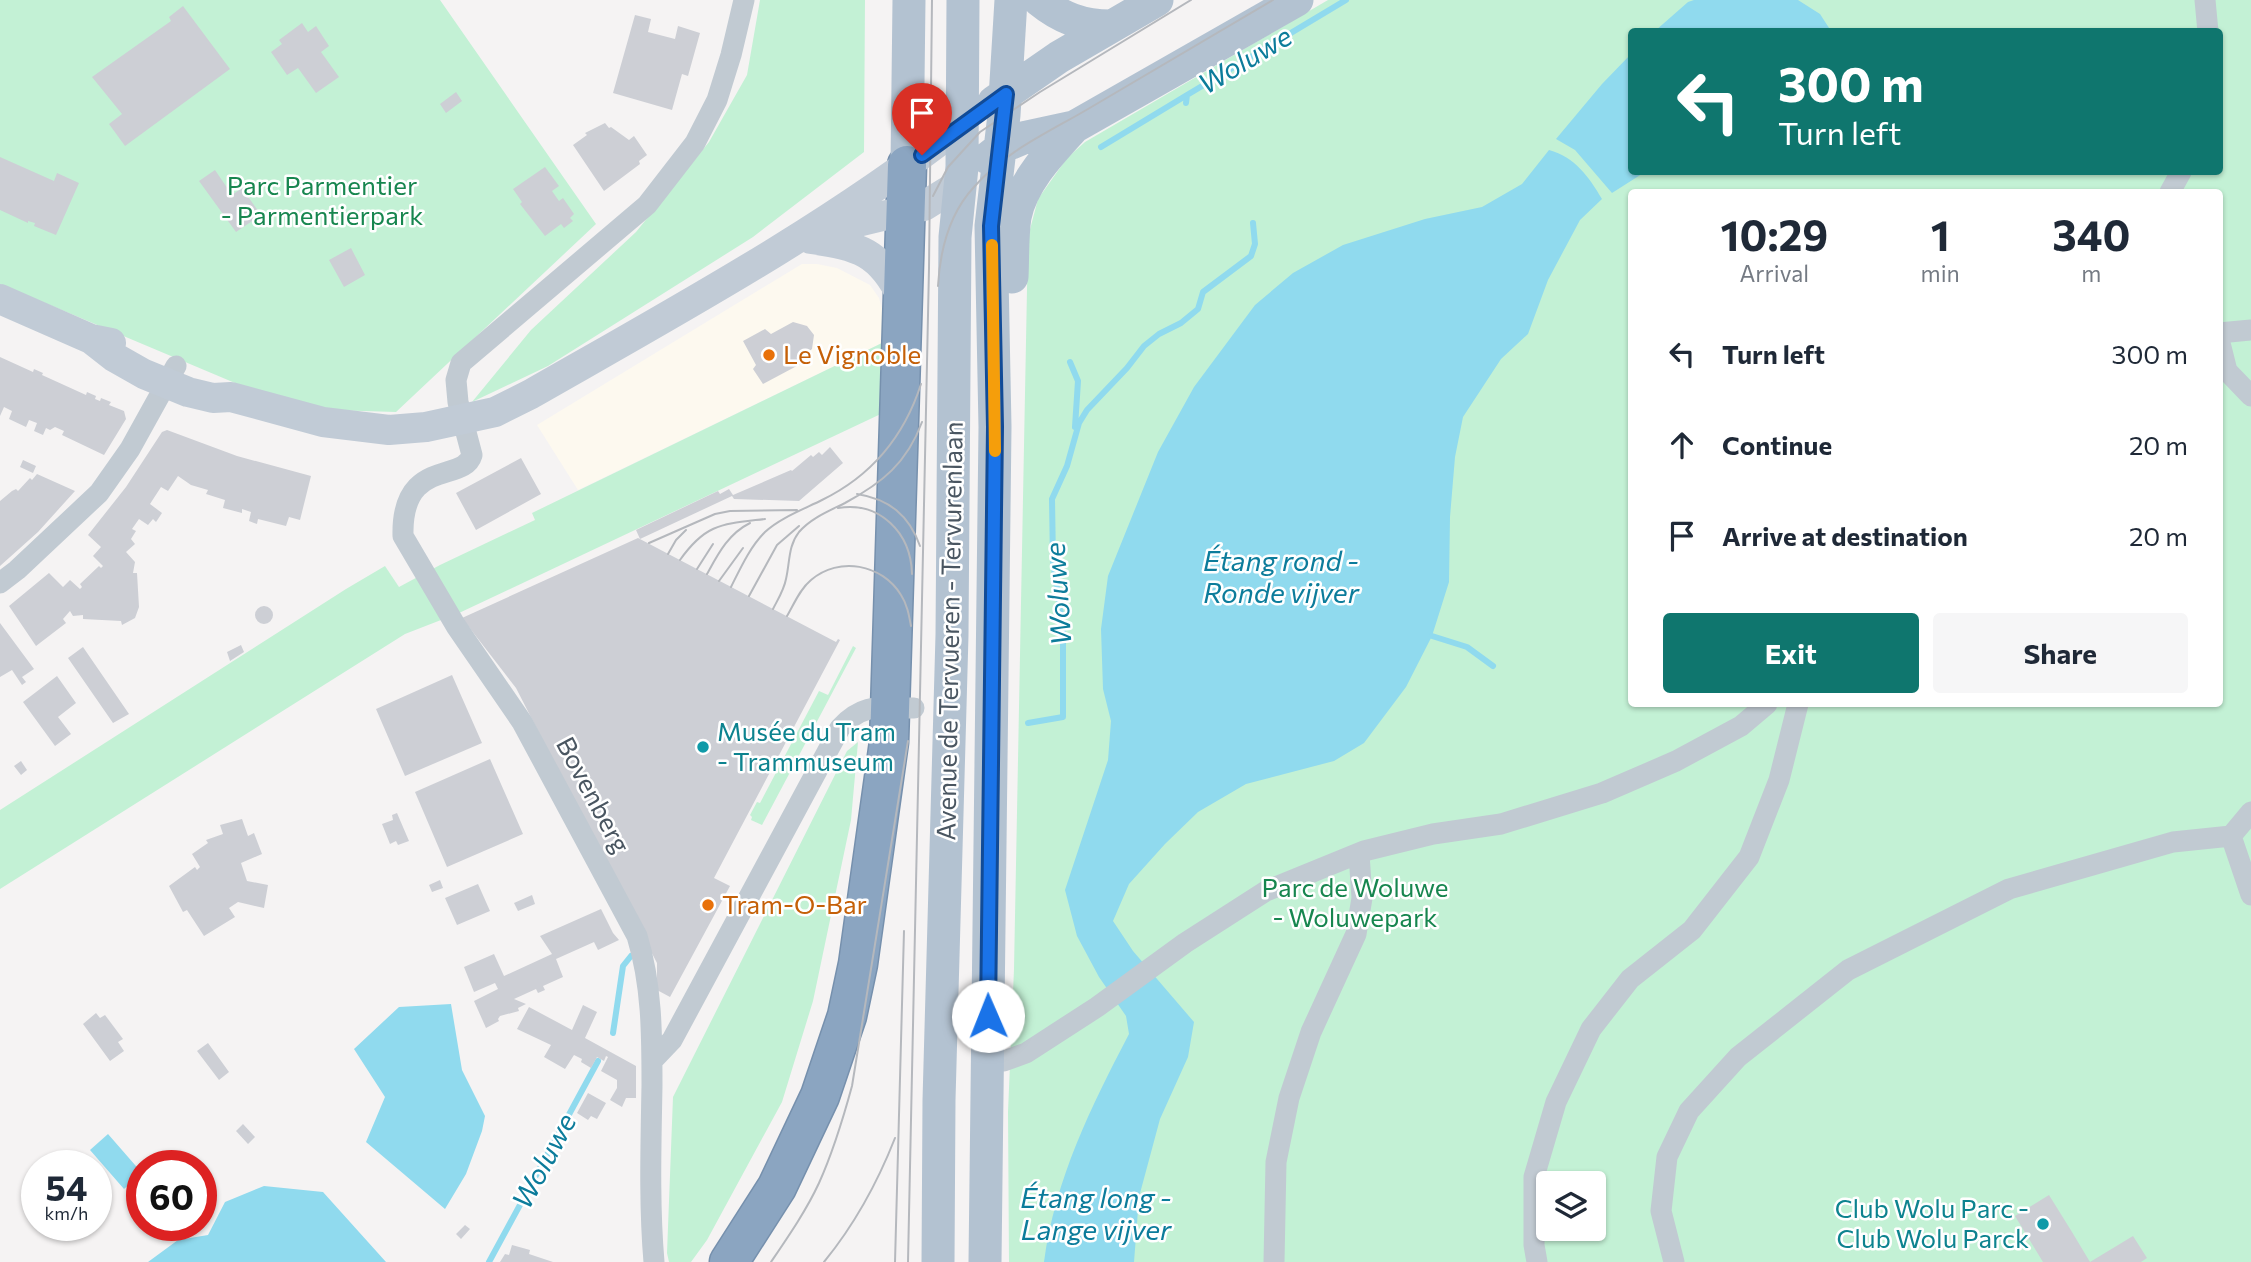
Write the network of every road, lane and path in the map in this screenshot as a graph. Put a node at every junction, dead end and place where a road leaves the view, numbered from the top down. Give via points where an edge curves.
1 (744, 0) edge
2 (909, 0) edge
3 (963, 0) edge
4 (1011, 0) edge
5 (1039, 0) edge
6 (1157, 0) edge
7 (1297, 0) edge
8 (2205, 0) edge
9 (1111, 26) junction
10 (2208, 28) edge
11 (1006, 94) junction
12 (963, 123) junction
13 (1074, 127) junction
14 (1002, 147) junction
15 (907, 165) junction
16 (961, 183) junction
17 (905, 211) junction
18 (811, 239) junction
19 (777, 250) junction
20 (902, 297) junction
21 (0, 299) edge
22 (2251, 330) edge
23 (2223, 333) edge
24 (993, 339) junction
25 (2223, 355) edge
26 (171, 374) junction
27 (2251, 396) edge
28 (462, 421) junction
29 (0, 583) edge
30 (1763, 707) edge
31 (1797, 707) edge
32 (902, 708) junction
33 (2251, 812) edge
34 (2231, 836) junction
35 (1359, 854) junction
36 (2251, 895) edge
37 (652, 1061) junction
38 (1004, 1061) dead end
39 (654, 1262) edge
40 (729, 1262) edge
41 (938, 1262) edge
42 (985, 1262) edge
43 (1274, 1262) edge
44 (1537, 1262) edge
45 (1674, 1262) edge

1 - 28 street via 717,100 695,143 647,205 461,363 456,380
2 - 15 main road
3 - 12 main road, Avenue de Tervueren - Tervurenlaan
4 - 11 main road, Avenue de Tervueren - Tervurenlaan
5 - 9 main road via 1073,21
6 - 9 main road
7 - 13 main road
8 - 10 street
9 - 11 main road
11 - 12 main road
11 - 14 main road, Avenue de Tervueren - Tervurenlaan
12 - 15 street
12 - 16 main road, Avenue de Tervueren - Tervurenlaan
13 - 14 main road
13 - 24 main road via 1045,160 1023,196 1016,217 1012,283
14 - 16 main road
14 - 24 main road, Avenue de Tervueren - Tervurenlaan via 991,226
15 - 17 highway, Avenue de Tervueren - Tervurenlaan
15 - 19 street
16 - 17 street via 924,206
16 - 41 main road, Avenue de Tervueren - Tervurenlaan via 955,237 952,635
17 - 18 street
17 - 20 highway, Avenue de Tervueren - Tervurenlaan
18 - 19 street
18 - 20 street via 865,252 891,274
19 - 28 street via 531,394 495,412
20 - 32 highway, Avenue de Tervueren - Tervurenlaan via 895,587
21 - 26 street via 91,338 144,374
22 - 23 street
24 - 42 main road, Avenue de Tervueren - Tervurenlaan
25 - 27 street via 2227,371
26 - 28 street via 188,392 231,397 323,422 388,430
26 - 29 street via 130,449 99,493
28 - 37 street, Bovenberg via 470,461 416,486 403,520 403,536 456,626 522,722 637,936 652,1004
30 - 35 street via 1741,726 1698,749 1602,793 1501,824 1433,834
31 - 44 street via 1779,780 1749,857 1692,930 1630,979 1591,1029 1556,1102 1534,1177
32 - 37 street via 870,708 852,715 840,728 671,1040
32 - 40 highway, Avenue de Tervueren - Tervurenlaan via 889,742 847,1016 820,1096 777,1187
33 - 34 street
34 - 36 street
34 - 45 street via 2173,842 2009,889 1848,970 1738,1057 1689,1111 1667,1157 1661,1211
35 - 38 street via 1266,891 1026,1053
35 - 43 street via 1362,898 1356,934 1311,1032 1283,1124 1276,1162
37 - 39 street, Bovenberg

